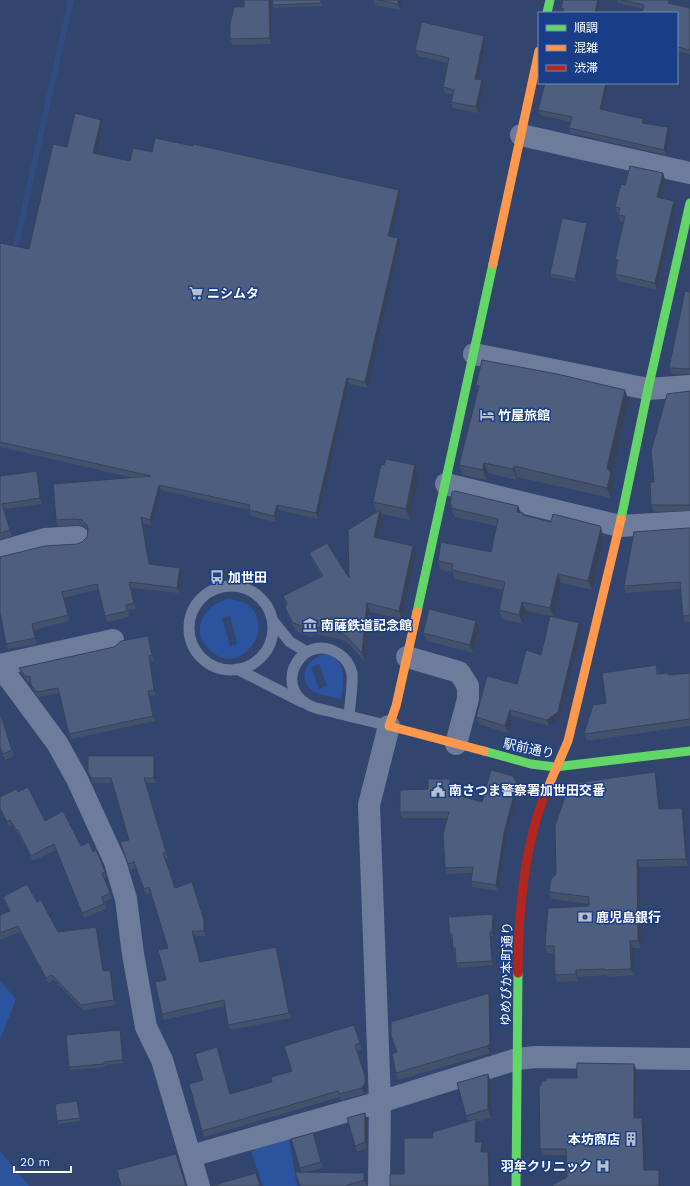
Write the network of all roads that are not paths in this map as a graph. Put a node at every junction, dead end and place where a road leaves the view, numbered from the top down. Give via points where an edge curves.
1 (550, 0) edge
2 (547, 12) edge
3 (538, 56) edge
4 (521, 135) junction
5 (690, 173) edge
6 (690, 203) edge
7 (474, 354) junction
8 (690, 386) edge
9 (648, 388) junction
10 (446, 484) junction
11 (690, 522) edge
12 (620, 526) junction
13 (78, 537) dead end
14 (0, 552) edge
15 (273, 621) junction
16 (113, 640) dead end
17 (307, 652) junction
18 (407, 657) junction
19 (0, 665) edge
20 (237, 669) junction
21 (306, 704) junction
22 (349, 716) junction
23 (389, 726) junction
24 (456, 744) junction
25 (690, 752) edge
26 (555, 768) junction
27 (517, 1059) junction
28 (690, 1060) edge
29 (380, 1102) junction
30 (191, 1156) junction
31 (199, 1186) edge
32 (379, 1186) edge
33 (516, 1186) edge

1 - 2 street
3 - 4 street
4 - 5 street
4 - 7 street
6 - 9 street, ゆめぴか本町通り
7 - 9 street
7 - 10 street
8 - 9 street
9 - 12 street, ゆめぴか本町通り
10 - 12 street
10 - 18 street
11 - 12 street
12 - 26 street, ゆめぴか本町通り via 568,741
13 - 14 street via 45,539
15 - 17 lane via 290,642
15 - 20 lane via 269,647 250,665
15 - 20 lane via 269,608 260,597 248,589 220,587 198,602 191,615 189,629 192,642 199,654 210,663 223,669
16 - 19 street
17 - 21 lane via 299,658 292,675 296,695
17 - 22 lane via 316,648 326,648 343,656 349,664 352,673
18 - 23 street
18 - 24 street via 459,672 468,686 468,699
19 - 30 street via 57,743 77,778 115,862 126,899 146,1027 162,1060
20 - 21 lane
21 - 22 lane
22 - 23 lane
23 - 24 street, 駅前通り
23 - 29 street via 369,805
24 - 26 street, 駅前通り
25 - 26 street, 駅前通り
26 - 27 street, ゆめぴか本町通り via 536,816 525,875 518,958
27 - 28 street via 536,1057
27 - 29 street
27 - 33 street, ゆめぴか本町通り
29 - 30 street
29 - 32 street
30 - 31 street

